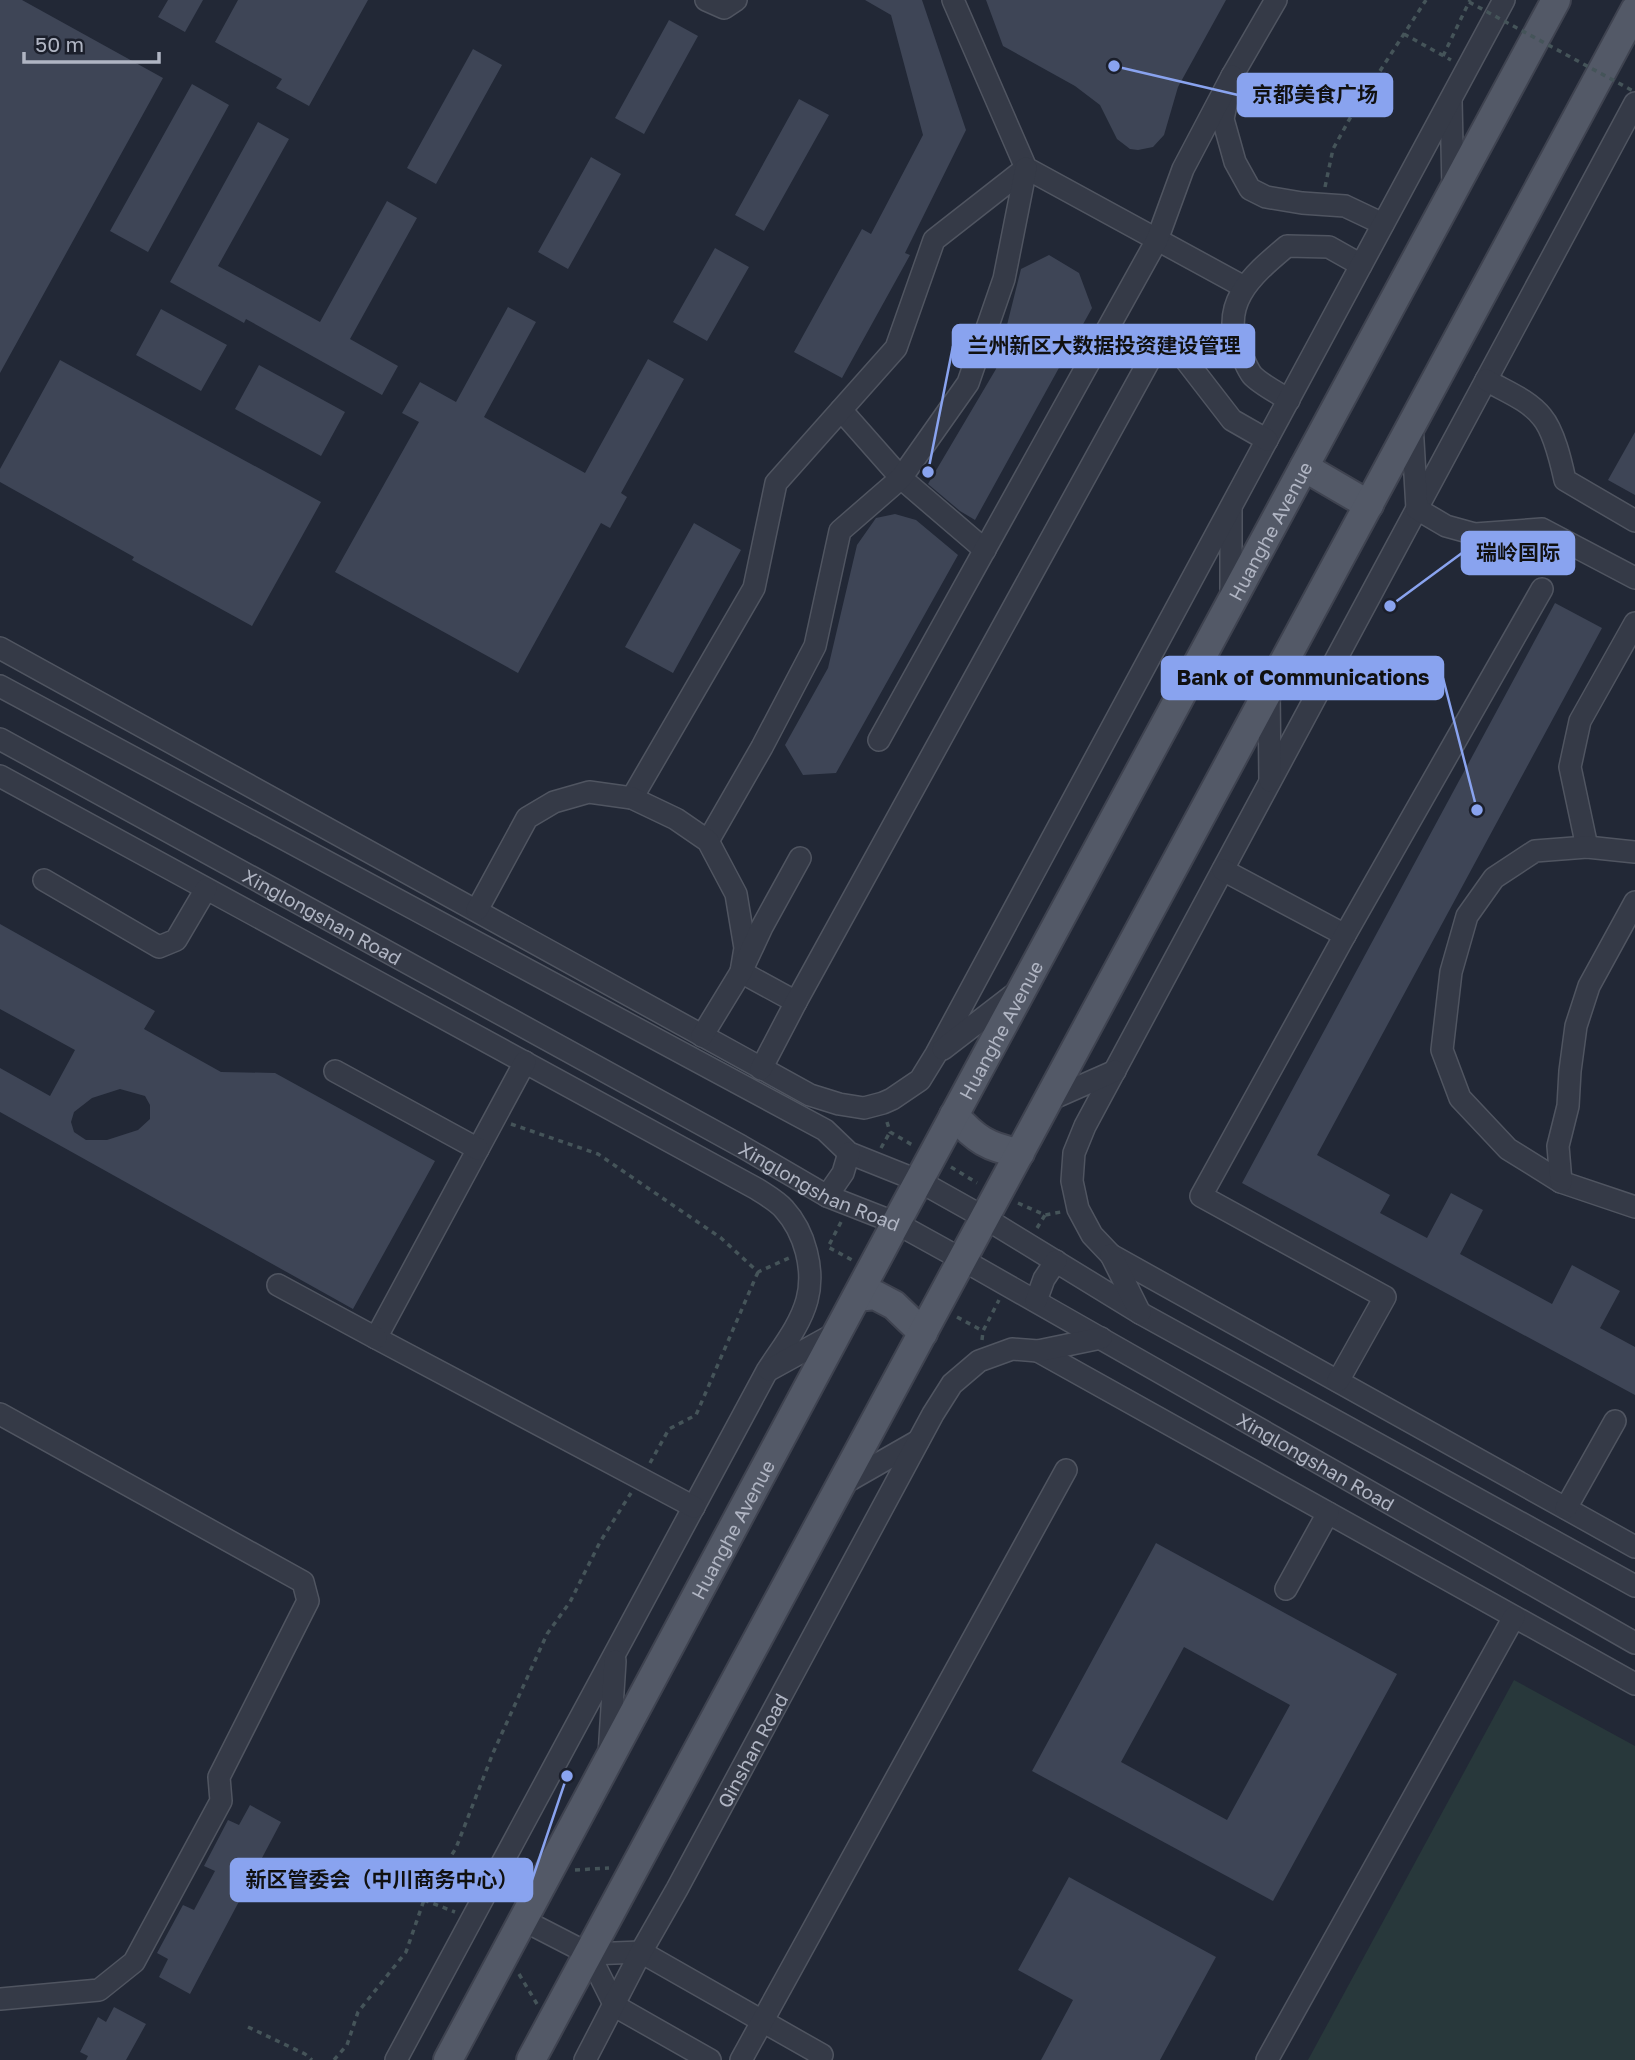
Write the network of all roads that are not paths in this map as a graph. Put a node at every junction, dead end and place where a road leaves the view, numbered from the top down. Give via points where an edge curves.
1 (706, 0) edge
2 (736, 0) edge
3 (953, 0) edge
4 (1276, 0) edge
5 (1504, 0) edge
6 (1556, 0) edge
7 (1635, 10) edge
8 (1231, 76) junction
9 (1451, 98) junction
10 (1635, 103) edge
11 (1026, 168) junction
12 (1453, 191) junction
13 (1384, 224) junction
14 (1157, 240) junction
15 (1361, 265) junction
16 (1244, 287) junction
17 (1486, 380) junction
18 (1289, 400) junction
19 (841, 410) junction
20 (1412, 424) junction
21 (1267, 440) junction
22 (1304, 467) junction
23 (901, 478) junction
24 (1369, 505) junction
25 (1231, 508) junction
26 (1417, 509) junction
27 (1635, 521) edge
28 (985, 550) junction
29 (1635, 578) edge
30 (1542, 589) dead end
31 (1231, 603) junction
32 (1635, 623) edge
33 (0, 648) edge
34 (0, 686) edge
35 (1269, 690) junction
36 (0, 739) edge
37 (879, 740) dead end
38 (0, 776) edge
39 (1270, 783) junction
40 (632, 798) junction
41 (708, 841) junction
42 (1587, 847) junction
43 (1635, 852) edge
44 (800, 858) dead end
45 (1223, 870) junction
46 (44, 880) dead end
47 (206, 889) junction
48 (1635, 902) edge
49 (477, 910) junction
50 (1345, 935) junction
51 (741, 972) junction
52 (1024, 986) junction
53 (796, 1002) junction
54 (702, 1036) junction
55 (936, 1054) junction
56 (525, 1062) junction
57 (335, 1071) dead end
58 (1115, 1071) junction
59 (770, 1074) junction
60 (1047, 1101) junction
61 (954, 1115) junction
62 (825, 1130) junction
63 (741, 1146) junction
64 (478, 1149) junction
65 (849, 1153) junction
66 (1020, 1153) junction
67 (919, 1181) junction
68 (1561, 1181) junction
69 (757, 1189) junction
70 (827, 1196) junction
71 (991, 1206) junction
72 (1635, 1207) edge
73 (896, 1223) junction
74 (1111, 1255) junction
75 (963, 1260) junction
76 (1056, 1261) junction
77 (278, 1285) dead end
78 (857, 1297) junction
79 (1036, 1301) junction
80 (1140, 1313) junction
81 (838, 1332) junction
82 (923, 1333) junction
83 (376, 1338) junction
84 (1101, 1338) junction
85 (1038, 1351) junction
86 (767, 1371) junction
87 (1338, 1381) junction
88 (0, 1414) edge
89 (1615, 1421) dead end
90 (919, 1440) junction
91 (1066, 1470) dead end
92 (841, 1485) junction
93 (694, 1507) junction
94 (1566, 1508) junction
95 (1328, 1513) junction
96 (1635, 1547) edge
97 (1635, 1586) edge
98 (1286, 1589) dead end
99 (1514, 1617) junction
100 (1635, 1643) edge
101 (615, 1652) junction
102 (1635, 1684) edge
103 (608, 1760) junction
104 (523, 1920) junction
105 (641, 1952) junction
106 (589, 1954) junction
107 (0, 1999) edge
108 (615, 2006) junction
109 (763, 2021) junction
110 (821, 2057) edge
111 (396, 2060) edge
112 (448, 2060) edge
113 (531, 2060) edge
114 (585, 2060) edge
115 (710, 2060) edge
116 (741, 2060) edge
117 (1267, 2060) edge

1 - 2 street via 724,8
3 - 11 street
4 - 8 street
5 - 9 street
6 - 12 main road, Huanghe Avenue
7 - 20 main road
8 - 13 street via 1223,119 1250,189 1266,197 1345,206
8 - 14 street via 1183,169
9 - 12 street
9 - 13 street
10 - 17 street
11 - 14 street
11 - 19 street via 934,240 896,348
11 - 23 street via 1004,279 968,383
12 - 22 main road, Huanghe Avenue
13 - 15 street
14 - 16 street
14 - 28 street
15 - 16 street via 1329,247 1287,246
15 - 18 street
16 - 18 street via 1233,315 1235,342 1252,375
17 - 26 street
17 - 27 street via 1543,417 1565,480
18 - 21 street
19 - 23 street
19 - 40 street via 776,482 754,588
20 - 24 main road
20 - 26 street
21 - 25 street
21 - 53 street via 1232,420 1181,354 1169,347 1154,352
22 - 24 main road
22 - 31 main road, Huanghe Avenue
23 - 28 street
23 - 41 street via 840,531 815,646
24 - 35 main road
25 - 31 street
25 - 55 street
26 - 29 street via 1446,526 1475,534 1542,529
26 - 39 street
28 - 37 street
30 - 50 street
31 - 52 main road, Huanghe Avenue
32 - 42 street via 1580,721 1570,767
33 - 49 street
34 - 62 street
35 - 39 street
35 - 60 main road
36 - 63 street, Xinglongshan Road
38 - 47 street
39 - 45 street
40 - 41 street
40 - 49 street via 589,792 554,802 527,818
41 - 51 street via 736,894 745,948
42 - 43 street
42 - 68 street via 1535,851 1494,878 1467,916 1451,972 1442,1051 1460,1098 1508,1149
44 - 51 street
45 - 50 street
45 - 58 street
46 - 47 street via 159,947 176,940
47 - 56 street
48 - 68 street via 1590,986 1576,1026 1568,1106 1558,1146
49 - 54 street
50 - 87 street via 1201,1196 1385,1297
51 - 53 street
51 - 54 street
52 - 55 street
52 - 61 main road, Huanghe Avenue
53 - 59 street
54 - 59 street
55 - 59 street via 920,1080 892,1100 864,1108 810,1095
56 - 64 street
56 - 69 street
57 - 64 street
58 - 60 street
58 - 74 street via 1074,1153 1072,1181 1078,1209 1091,1235
59 - 62 street
60 - 66 main road
61 - 66 main road via 972,1136 998,1150
61 - 67 main road, Huanghe Avenue
62 - 65 street
63 - 69 street
63 - 70 street, Xinglongshan Road
64 - 83 street
65 - 67 street
65 - 70 street via 843,1173
66 - 71 main road
67 - 71 street
67 - 73 main road, Huanghe Avenue
68 - 72 street
69 - 86 street via 784,1209 802,1236 810,1267 807,1300
70 - 73 street, Xinglongshan Road
71 - 75 main road
71 - 76 street
73 - 75 street, Xinglongshan Road
73 - 78 main road, Huanghe Avenue
74 - 80 street
74 - 87 street
75 - 79 street, Xinglongshan Road
75 - 82 main road
76 - 79 street
76 - 80 street
77 - 83 street
78 - 81 main road, Huanghe Avenue
78 - 82 main road via 875,1295 894,1305
79 - 84 street, Xinglongshan Road
80 - 97 street
81 - 86 street
81 - 103 main road, Huanghe Avenue
82 - 92 main road
83 - 93 street
84 - 85 street, Qinshan Road
84 - 100 street, Xinglongshan Road
85 - 90 street, Qinshan Road via 1012,1349 979,1362 951,1384
85 - 95 street
86 - 93 street
87 - 94 street
88 - 107 street via 303,1582 308,1601 219,1777 220,1801 134,1962 99,1990
89 - 94 street
90 - 92 street
90 - 105 street, Qinshan Road
91 - 109 street
92 - 106 main road
93 - 101 street
94 - 96 street
95 - 98 street
95 - 99 street
99 - 102 street
99 - 117 street
101 - 103 street
101 - 111 street
103 - 104 main road, Huanghe Avenue
104 - 106 street
104 - 112 main road, Huanghe Avenue
105 - 106 street
105 - 108 street, Qinshan Road
105 - 109 street
106 - 108 street
106 - 113 main road
108 - 114 street, Qinshan Road
108 - 115 street
109 - 110 street
109 - 116 street

